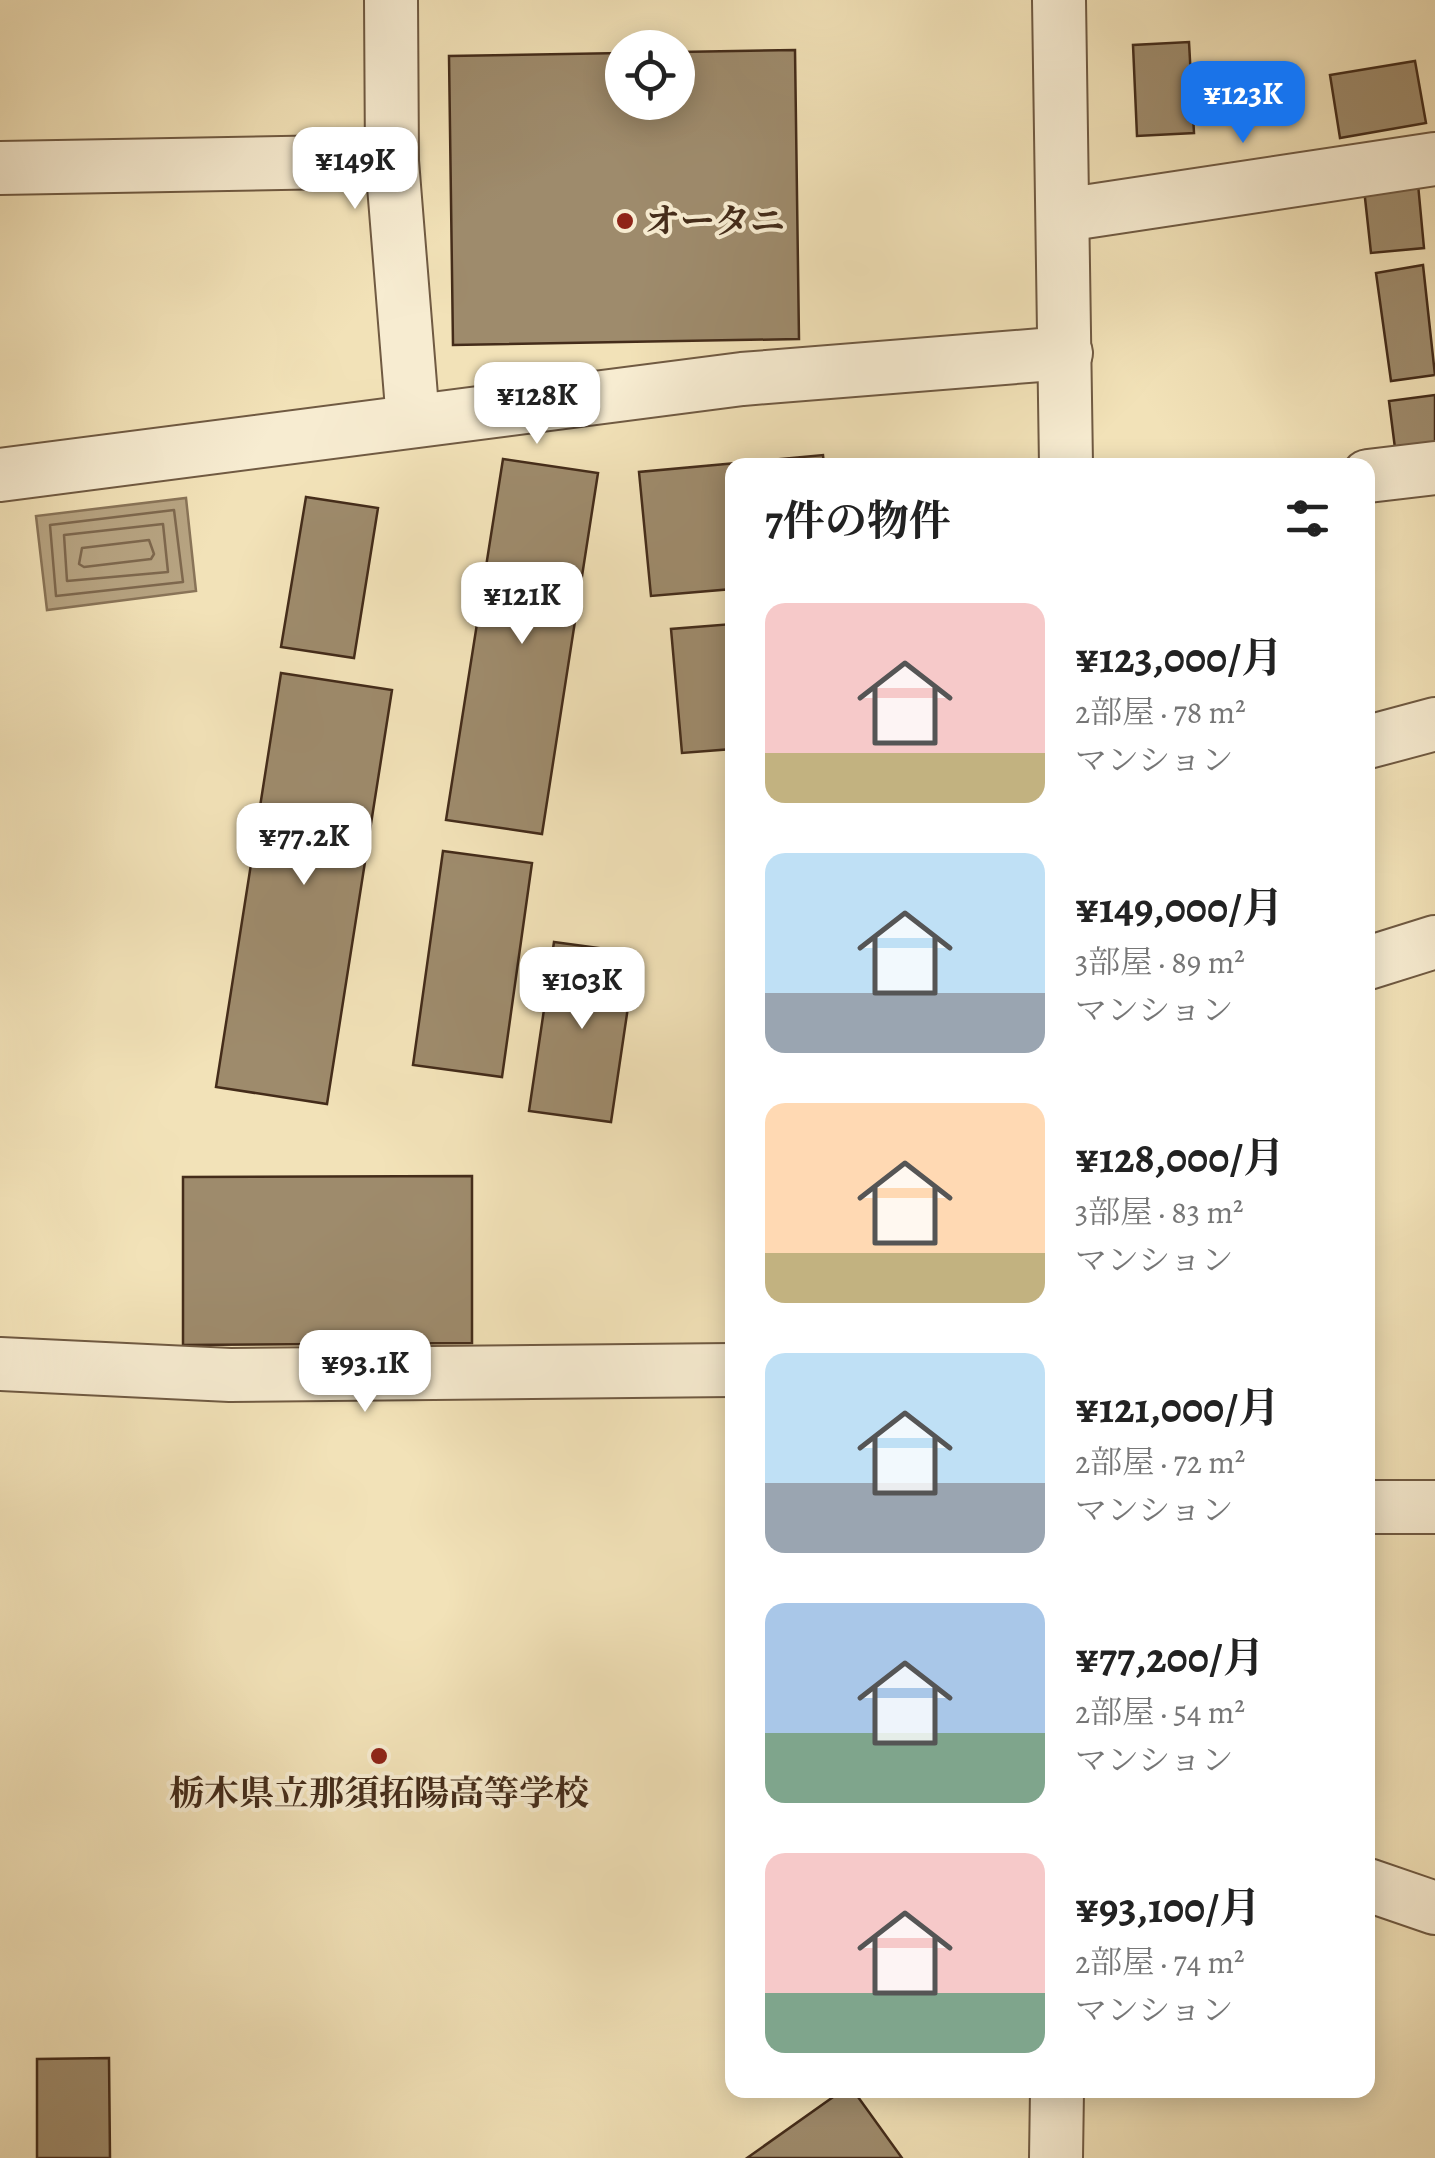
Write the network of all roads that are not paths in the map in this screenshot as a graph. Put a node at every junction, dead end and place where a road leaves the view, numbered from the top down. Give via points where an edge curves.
1 (391, 0) edge
2 (1059, 0) edge
3 (1435, 159) edge
4 (392, 161) junction
5 (0, 168) edge
6 (1064, 215) junction
7 (1066, 353) junction
8 (413, 420) junction
9 (1066, 458) edge
10 (1435, 468) edge
11 (0, 475) edge
12 (1375, 475) edge
13 (1435, 724) edge
14 (1375, 740) edge
15 (1435, 942) edge
16 (1375, 961) edge
17 (0, 1364) edge
18 (725, 1370) edge
19 (1375, 1507) edge
20 (1435, 1507) edge
21 (1375, 1887) edge
22 (1435, 1908) edge
23 (1057, 2098) edge
24 (1056, 2158) edge

1 - 4 street
2 - 6 street
3 - 6 street
4 - 5 street
4 - 8 street
6 - 7 street
7 - 8 street via 742,379
7 - 9 street
8 - 11 street
10 - 12 street
13 - 14 street
15 - 16 street
17 - 18 street via 230,1375
19 - 20 street
21 - 22 street
23 - 24 street

